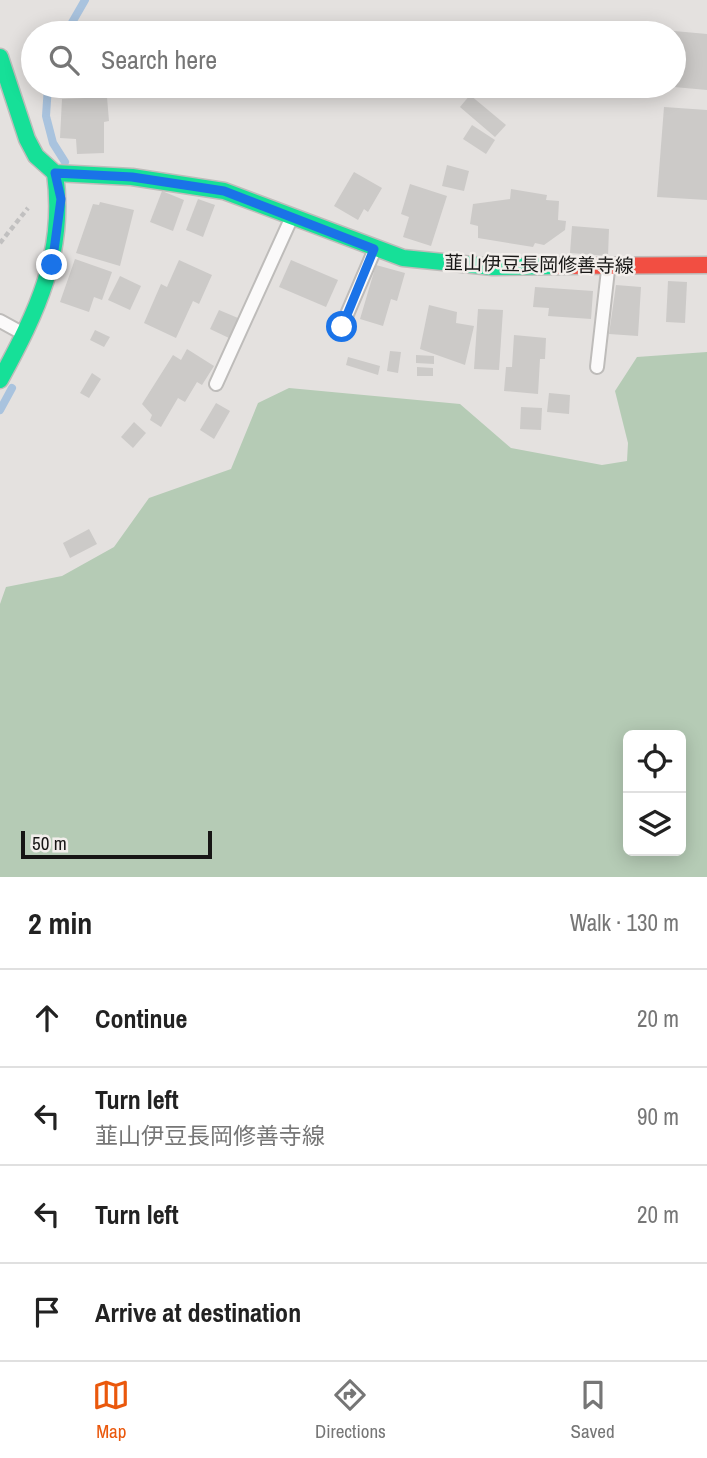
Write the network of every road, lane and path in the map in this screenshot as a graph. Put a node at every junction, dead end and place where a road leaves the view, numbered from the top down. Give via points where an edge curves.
1 (0, 57) edge
2 (56, 173) junction
3 (292, 217) junction
4 (374, 249) junction
5 (707, 265) edge
6 (609, 266) junction
7 (0, 321) edge
8 (342, 327) dead end
9 (23, 333) junction
10 (597, 367) dead end
11 (0, 380) edge
12 (216, 384) dead end

1 - 2 main road via 27,139 36,156
2 - 3 main road, 韮山伊豆長岡修善寺線 via 186,183 224,191
2 - 9 main road via 61,199 52,265
3 - 4 main road, 韮山伊豆長岡修善寺線
3 - 12 lane
4 - 6 main road, 韮山伊豆長岡修善寺線 via 403,258 469,265
4 - 8 lane
5 - 6 main road, 韮山伊豆長岡修善寺線
6 - 10 lane
7 - 9 lane
9 - 11 main road

